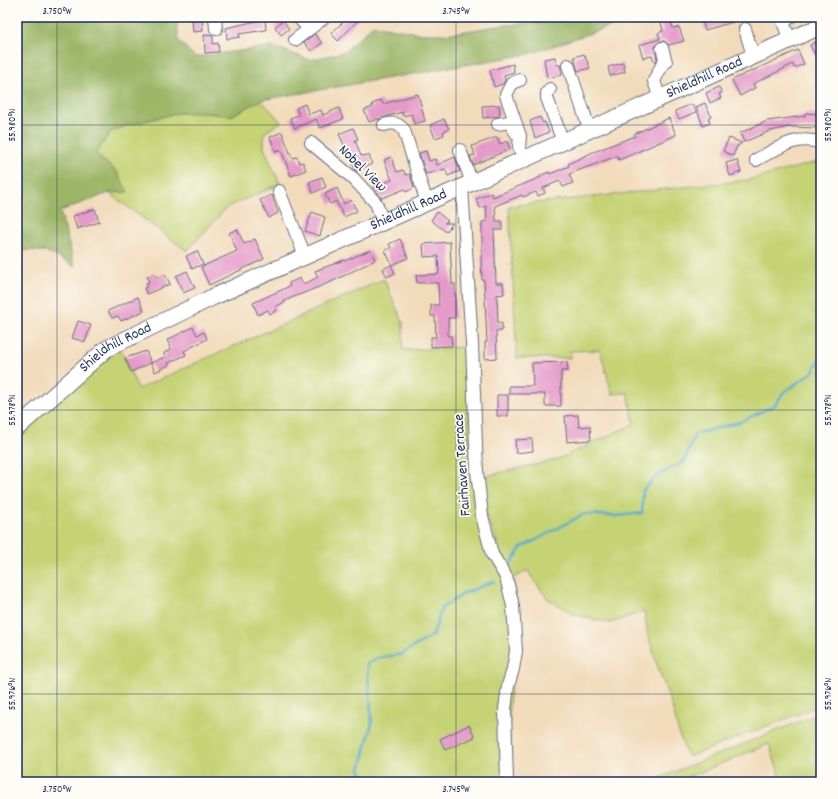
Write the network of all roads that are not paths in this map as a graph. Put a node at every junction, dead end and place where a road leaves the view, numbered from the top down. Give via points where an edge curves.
1 (298, 17) edge
2 (325, 17) edge
3 (791, 17) edge
4 (821, 26) edge
5 (309, 30) junction
6 (745, 30) dead end
7 (295, 40) dead end
8 (790, 40) junction
9 (662, 48) dead end
10 (753, 56) junction
11 (568, 65) dead end
12 (520, 80) dead end
13 (550, 89) dead end
14 (660, 99) junction
15 (498, 124) dead end
16 (384, 125) dead end
17 (590, 130) junction
18 (563, 142) junction
19 (311, 143) dead end
20 (821, 143) edge
21 (460, 150) dead end
22 (756, 160) dead end
23 (522, 161) junction
24 (467, 185) junction
25 (279, 192) dead end
26 (427, 203) junction
27 (383, 222) junction
28 (305, 256) junction
29 (17, 428) edge
30 (507, 782) edge

1 - 5 street
2 - 5 street
3 - 8 street via 783,22
4 - 8 main road, Shieldhill Road
5 - 7 street
6 - 10 street
8 - 10 main road, Shieldhill Road
9 - 14 street via 666,62 663,63 654,81
10 - 14 main road, Shieldhill Road
11 - 17 street
12 - 23 street via 512,83 506,95 520,136
13 - 18 street via 547,98
14 - 17 main road, Shieldhill Road
15 - 23 street via 509,122 513,126
16 - 26 street via 400,125 404,130
17 - 18 main road, Shieldhill Road
18 - 23 main road, Shieldhill Road
19 - 27 street, Nobel View via 353,178 376,203
20 - 22 street via 801,139
21 - 24 street, Fairhaven Terrace
23 - 24 main road, Shieldhill Road
24 - 26 main road, Shieldhill Road
24 - 30 street, Fairhaven Terrace via 476,471 481,508 492,554 506,578 513,606 516,651 505,709
25 - 28 street
26 - 27 main road, Shieldhill Road
27 - 28 main road, Shieldhill Road
28 - 29 main road, Shieldhill Road via 106,349

